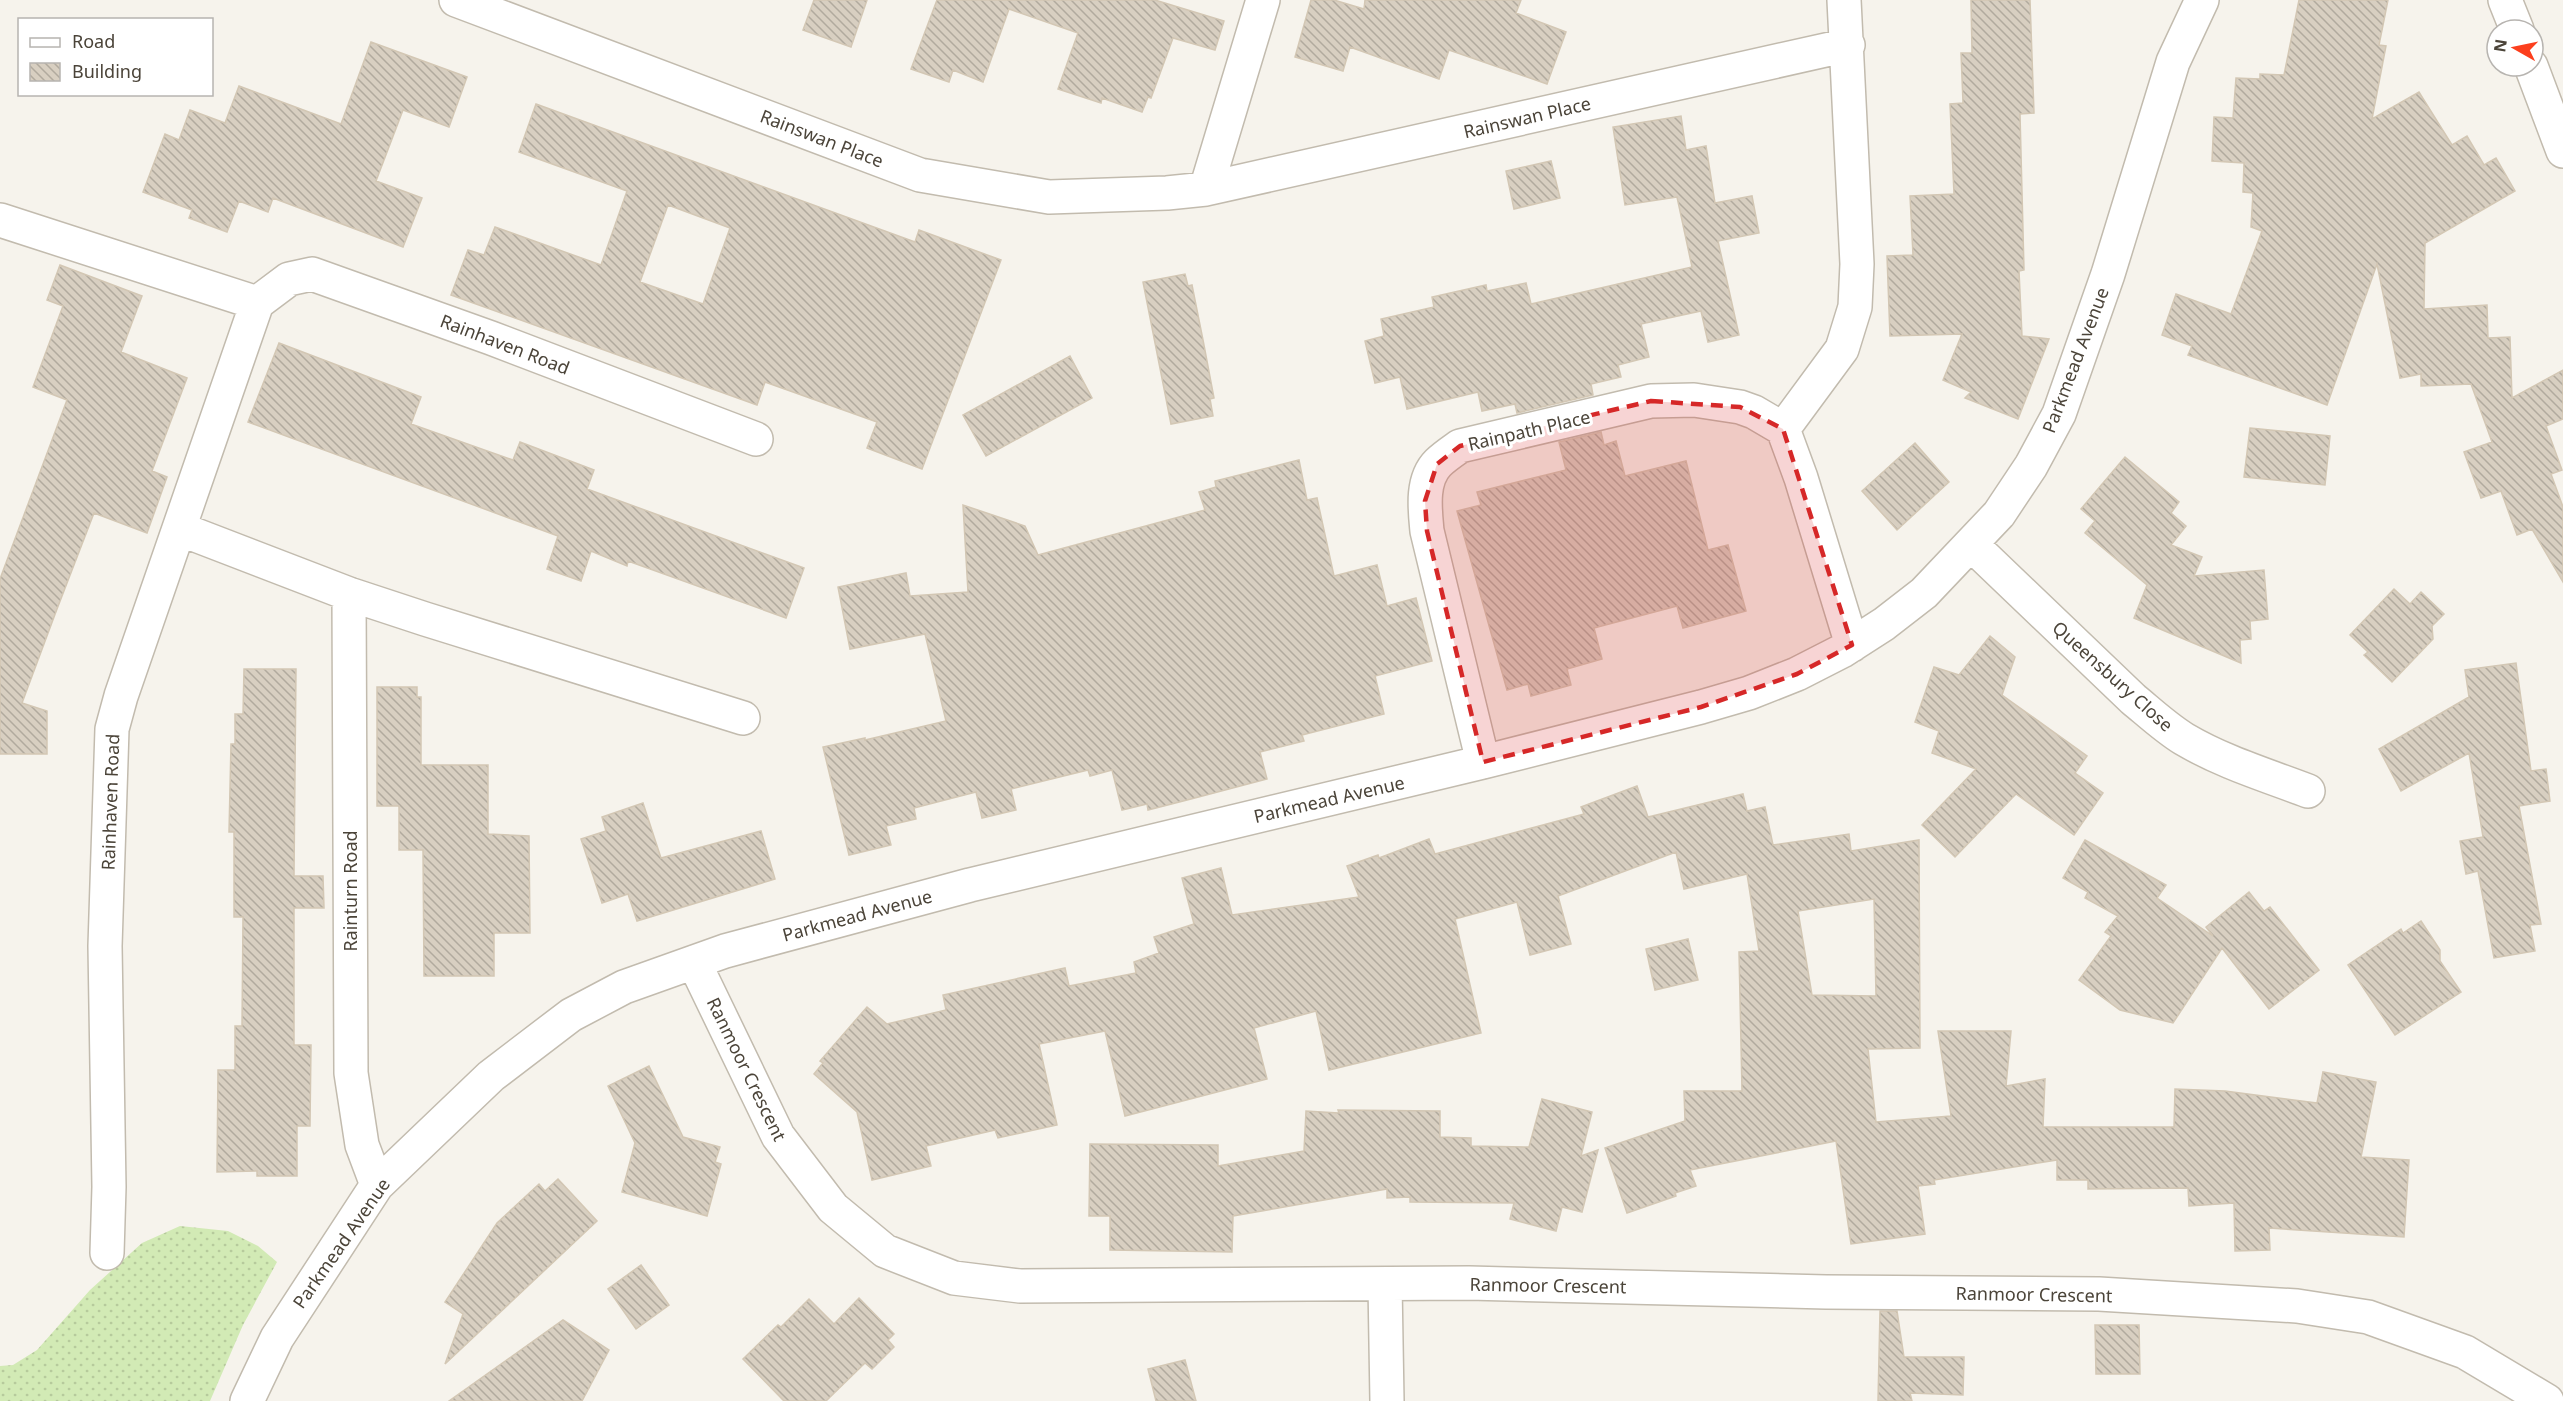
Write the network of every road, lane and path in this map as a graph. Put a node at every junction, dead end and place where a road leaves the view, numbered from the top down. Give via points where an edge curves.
1 (456, 0) edge
2 (1263, 0) edge
3 (1844, 0) edge
4 (2202, 0) edge
5 (2505, 0) edge
6 (2512, 18) edge
7 (1848, 45) junction
8 (2536, 78) edge
9 (2563, 151) edge
10 (1206, 189) junction
11 (0, 220) edge
12 (257, 303) junction
13 (1783, 429) junction
14 (756, 439) dead end
15 (180, 530) junction
16 (1972, 544) junction
17 (349, 594) junction
18 (1852, 645) junction
19 (743, 718) dead end
20 (1483, 762) junction
21 (2308, 791) dead end
22 (694, 962) junction
23 (377, 1185) junction
24 (107, 1253) dead end
25 (1385, 1284) junction
26 (247, 1401) edge
27 (1387, 1401) edge
28 (2547, 1401) edge

1 - 10 street, Rainswan Place via 920,175 1049,197
2 - 10 street
3 - 7 street
4 - 16 street, Parkmead Avenue via 2173,62 2108,274 2059,414 1999,514
5 - 6 street
7 - 10 street, Rainswan Place
7 - 13 street via 1857,264 1855,307 1842,349
8 - 9 street
11 - 12 street
12 - 14 street, Rainhaven Road via 289,279 312,274
12 - 15 street, Rainhaven Road
13 - 18 street
13 - 20 street, Rainpath Place via 1740,407 1694,400 1652,401 1460,446 1437,464 1429,477 1425,501 1427,531
15 - 17 street
15 - 24 street, Rainhaven Road via 112,729 105,946
16 - 18 street, Parkmead Avenue via 1924,593
16 - 21 street, Queensbury Close via 2165,725 2222,759
17 - 19 street
17 - 23 street, Rainturn Road via 351,1073 362,1144
18 - 20 street, Parkmead Avenue via 1797,674 1749,693
20 - 22 street, Parkmead Avenue via 970,885
22 - 23 street, Parkmead Avenue via 624,987 571,1015 491,1076
22 - 25 street, Ranmoor Crescent via 778,1136 833,1208 885,1251 954,1278 1020,1286
23 - 26 street, Parkmead Avenue via 276,1338
25 - 27 street
25 - 28 street, Ranmoor Crescent via 2099,1294 2297,1306 2368,1317 2465,1352

